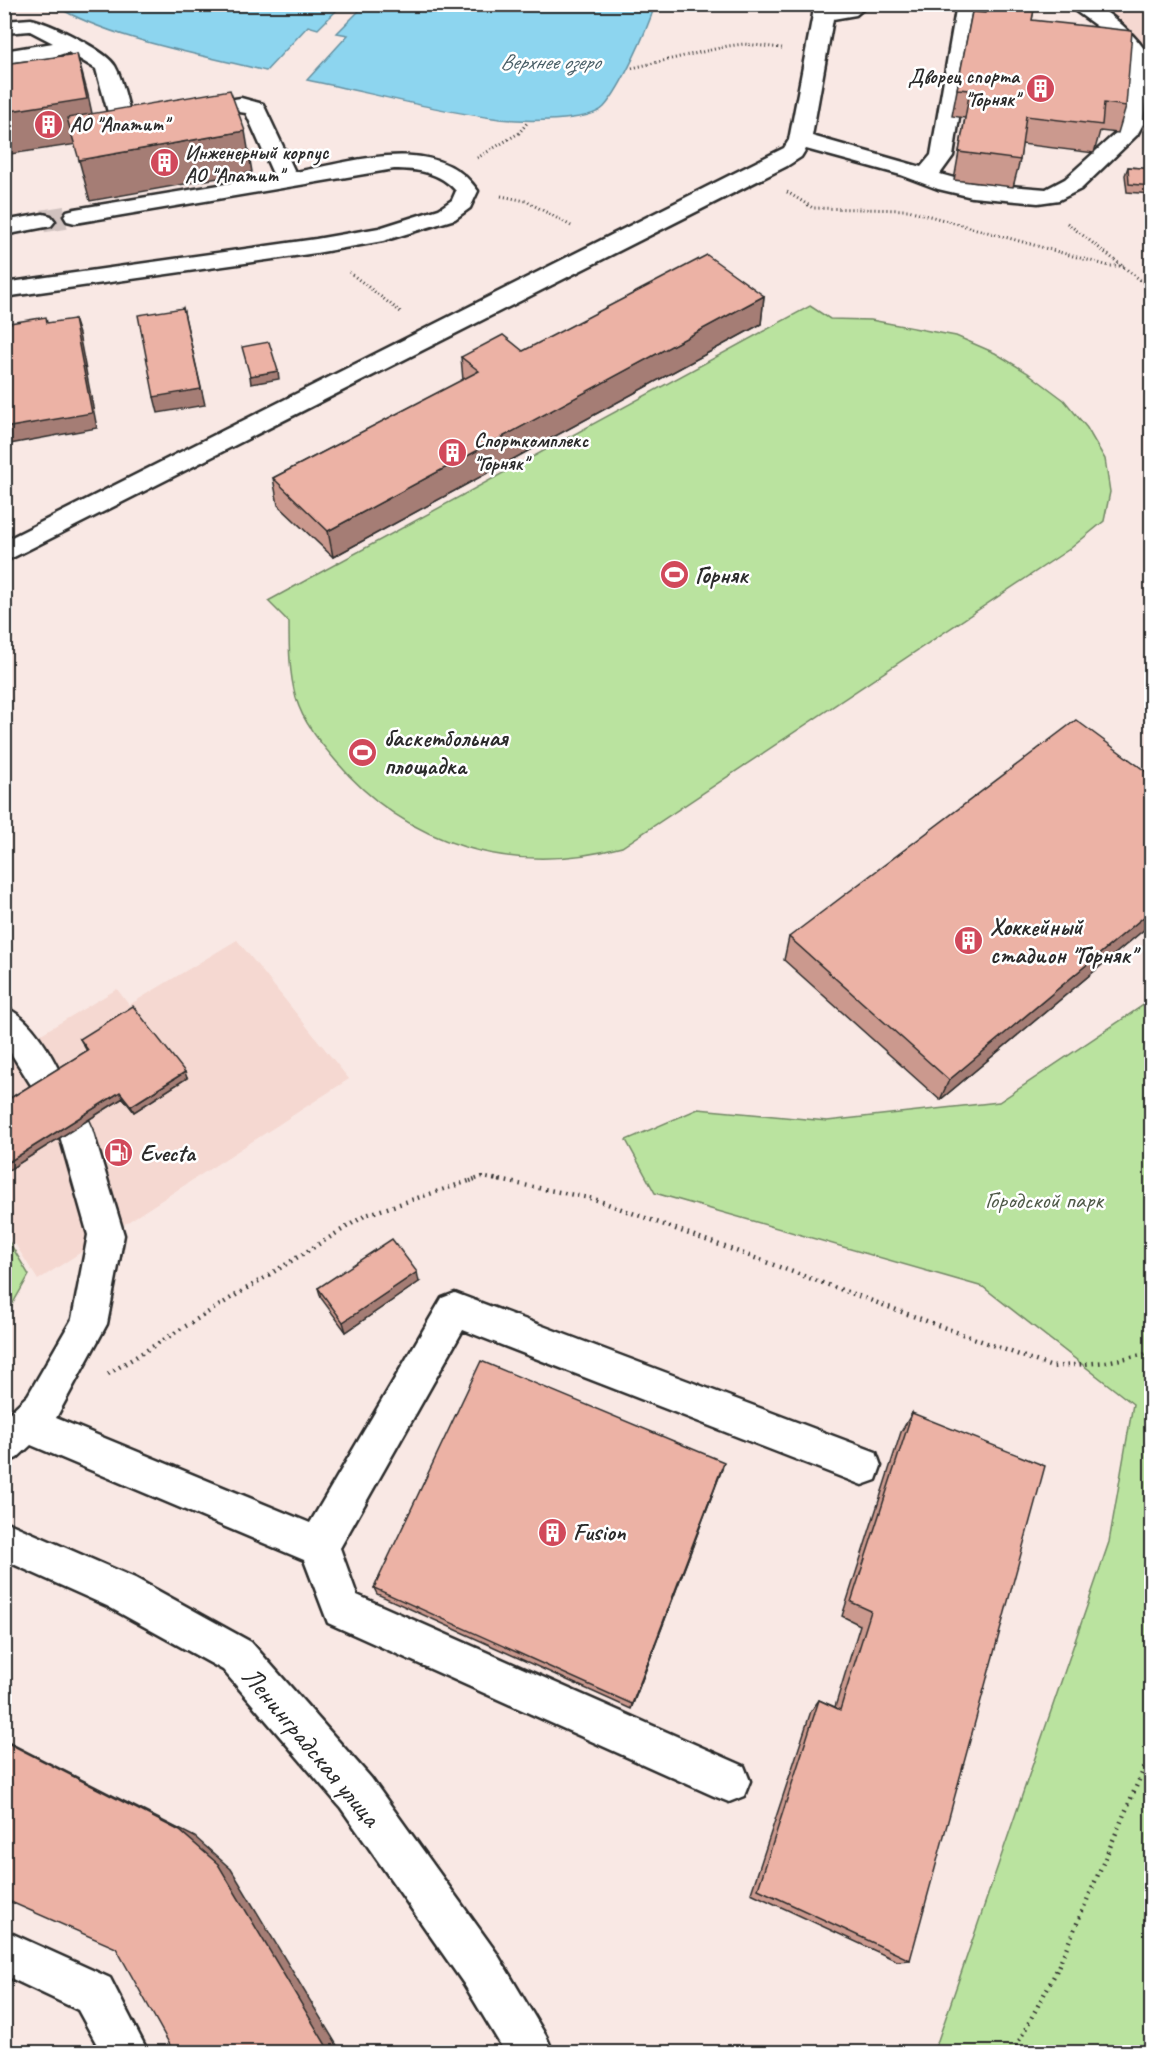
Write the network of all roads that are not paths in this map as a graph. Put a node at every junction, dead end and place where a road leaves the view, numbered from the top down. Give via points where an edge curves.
1 (859, 4) edge
2 (967, 4) edge
3 (1076, 4) edge
4 (824, 9) edge
5 (4, 27) edge
6 (69, 44) junction
7 (4, 57) edge
8 (800, 140) junction
9 (926, 176) junction
10 (287, 180) junction
11 (75, 216) tunnel mouth
12 (43, 221) tunnel mouth
13 (4, 228) edge
14 (4, 290) edge
15 (4, 553) edge
16 (4, 1022) edge
17 (48, 1083) edge
18 (75, 1129) edge
19 (15, 1435) edge
20 (862, 1466) dead end
21 (4, 1540) edge
22 (319, 1545) junction
23 (729, 1781) dead end
24 (4, 1952) edge
25 (125, 2052) edge
26 (530, 2052) edge

1 - 4 street via 849,11
2 - 9 street via 942,156
3 - 9 street via 1136,50 1132,124 1119,143 1073,184 1062,191 1038,196 972,190
4 - 8 street
5 - 6 street via 31,25
6 - 7 street via 53,51
6 - 10 street via 102,63 122,123 233,105 249,106 259,113
8 - 9 street
8 - 15 street via 793,152 755,173
10 - 11 street
10 - 14 street via 414,161 450,174 461,181 467,192 462,203 447,214 383,234
12 - 13 street
16 - 17 street via 15,1030
18 - 19 street via 106,1235 89,1324 41,1408
19 - 22 street
20 - 22 street via 455,1310
21 - 26 street, Ленинградская улица via 121,1592 237,1656 356,1793 480,1968
22 - 23 street via 342,1610
24 - 25 street via 94,1994

